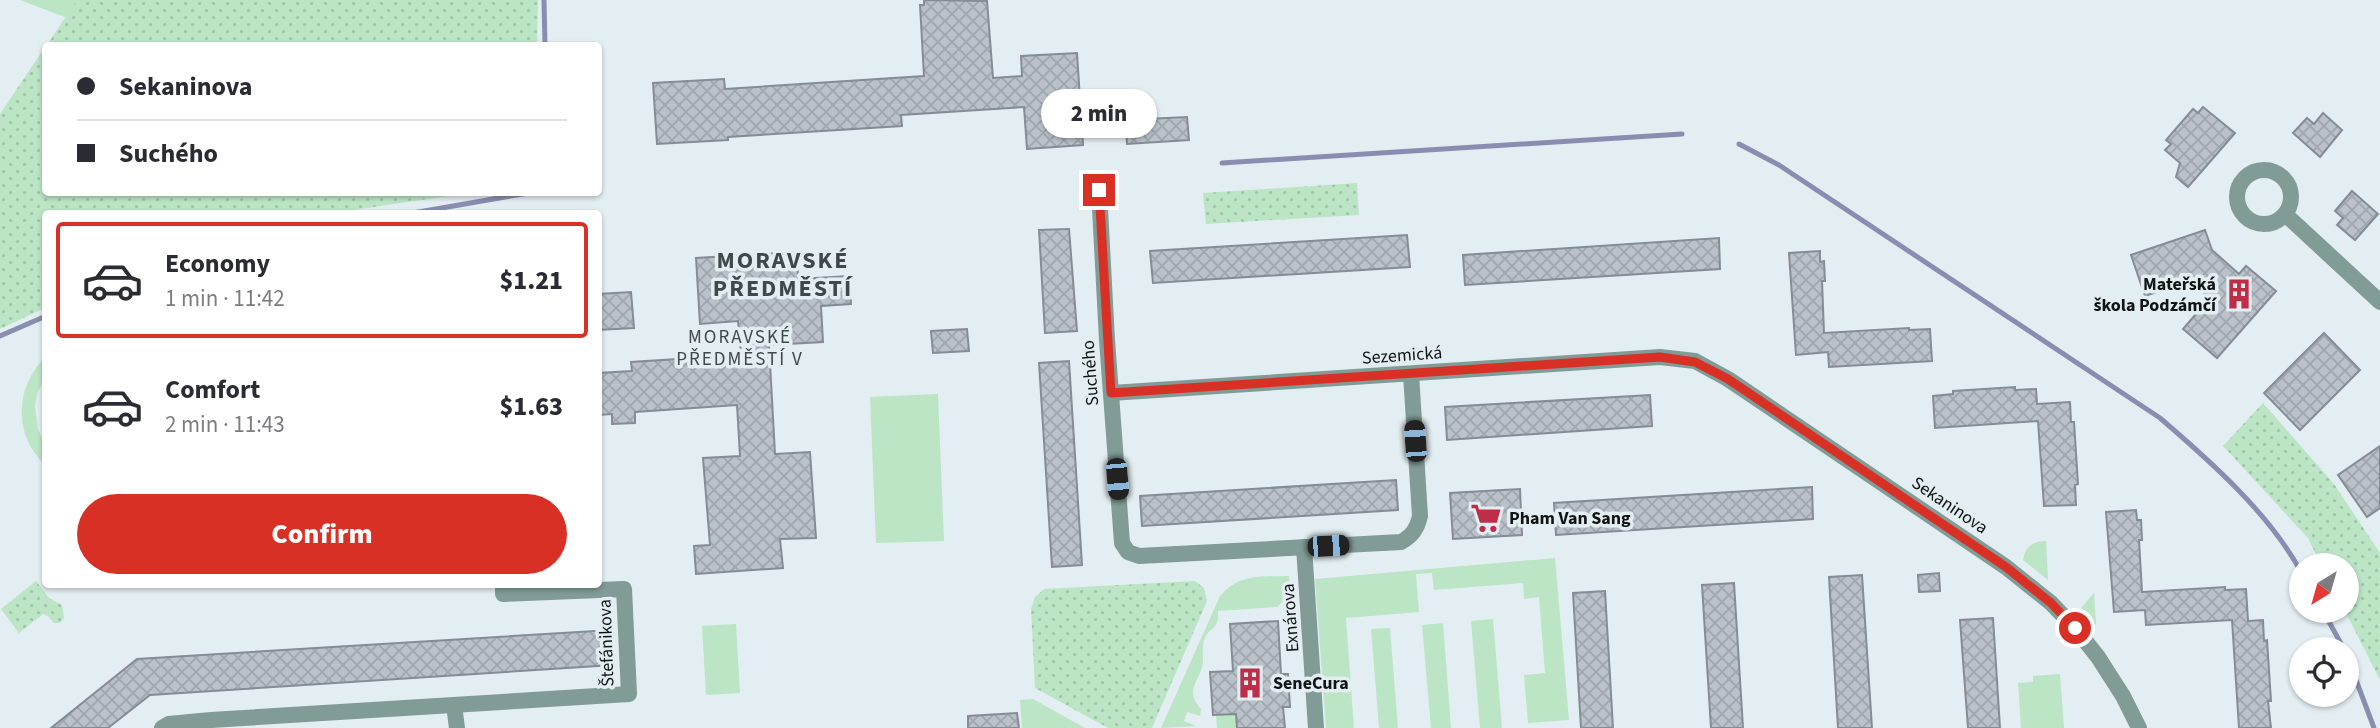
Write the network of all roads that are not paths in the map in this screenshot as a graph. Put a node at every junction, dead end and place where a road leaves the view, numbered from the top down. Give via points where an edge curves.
1 (1099, 190) dead end
2 (2285, 214) dead end
3 (2374, 283) edge
4 (2380, 302) edge
5 (1695, 362) joint
6 (1411, 374) junction
7 (1111, 393) junction
8 (1304, 547) junction
9 (503, 588) edge
10 (454, 705) junction
11 (162, 728) edge
12 (457, 728) edge
13 (1316, 728) edge
14 (2139, 728) edge

1 - 7 street, Suchého
2 - 3 street
3 - 4 street
5 - 6 street, Sezemická via 1660,357
5 - 14 street, Sekaninova via 1728,379 1902,496 2051,603 2098,657
6 - 7 street, Sezemická
6 - 8 street via 1420,516 1414,531 1401,542
7 - 8 street, Suchého via 1122,543 1128,552 1139,556
8 - 13 street, Exnárova
9 - 10 street, Štefánikova via 503,594 624,589 629,694
10 - 11 street, Štefánikova via 211,720
10 - 12 street

